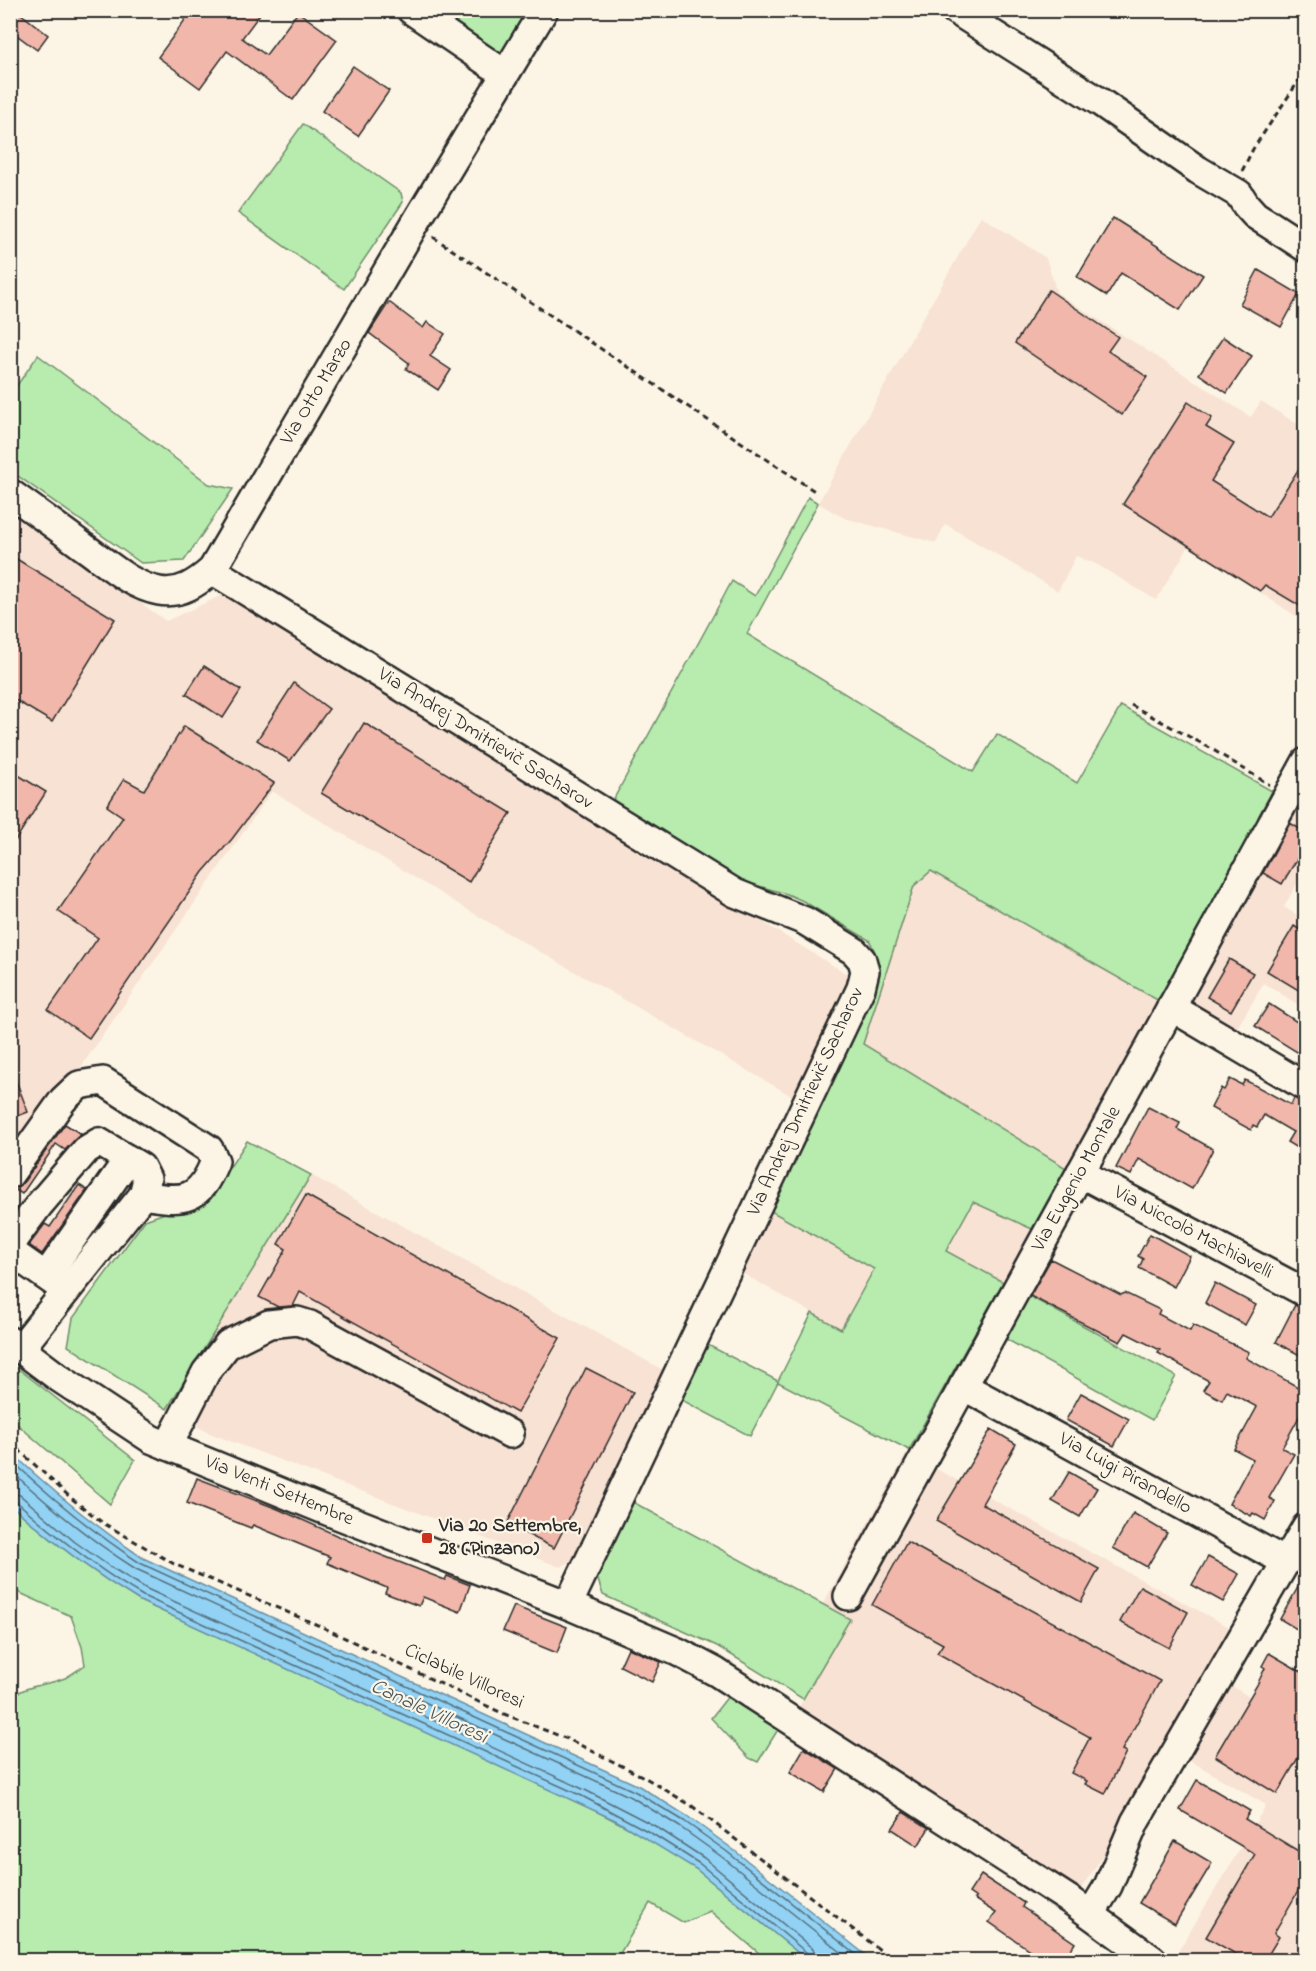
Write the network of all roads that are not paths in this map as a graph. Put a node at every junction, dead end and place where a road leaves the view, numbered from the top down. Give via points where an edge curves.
1 (411, 10) edge
2 (544, 10) edge
3 (955, 10) edge
4 (505, 74) junction
5 (1305, 248) edge
6 (10, 493) edge
7 (212, 570) junction
8 (1305, 762) edge
9 (1296, 801) edge
10 (1171, 1007) junction
11 (1305, 1087) edge
12 (128, 1159) junction
13 (1080, 1173) junction
14 (10, 1174) edge
15 (143, 1195) junction
16 (10, 1244) edge
17 (10, 1251) edge
18 (56, 1284) junction
19 (1305, 1293) edge
20 (15, 1345) edge
21 (963, 1386) junction
22 (510, 1434) dead end
23 (168, 1446) junction
24 (1305, 1527) edge
25 (1286, 1562) junction
26 (848, 1596) dead end
27 (568, 1605) junction
28 (1082, 1908) junction
29 (1153, 1960) edge

1 - 4 street
2 - 4 street, Via Otto Marzo
3 - 5 street via 1239,194 1256,215
4 - 7 street, Via Otto Marzo
6 - 7 street, Via Otto Marzo via 140,585 160,591 179,590
7 - 27 street, Via Andrej Dmitrievič Sacharov via 735,893 806,921 862,960 865,971 861,988
8 - 9 street, Via Eugenio Montale
9 - 10 street, Via Eugenio Montale
10 - 11 street
10 - 13 street, Via Eugenio Montale
12 - 15 street via 141,1167 147,1179
12 - 16 street via 99,1142 86,1150
12 - 18 street
13 - 19 street, Via Niccolò Machiavelli
13 - 21 street, Via Eugenio Montale
14 - 15 street via 63,1100 79,1085 103,1080 209,1149 215,1161 198,1191 183,1198
15 - 18 street
17 - 18 street
18 - 20 street
20 - 23 street, Via Venti Settembre via 77,1391
21 - 25 street, Via Luigi Pirandello
21 - 26 street, Via Eugenio Montale
22 - 23 street via 297,1321 269,1324 228,1344 206,1372
23 - 27 street, Via Venti Settembre
24 - 25 street
25 - 28 street via 1135,1822 1108,1886
27 - 28 street, Via Venti Settembre via 716,1672
28 - 29 street, Via Venti Settembre

